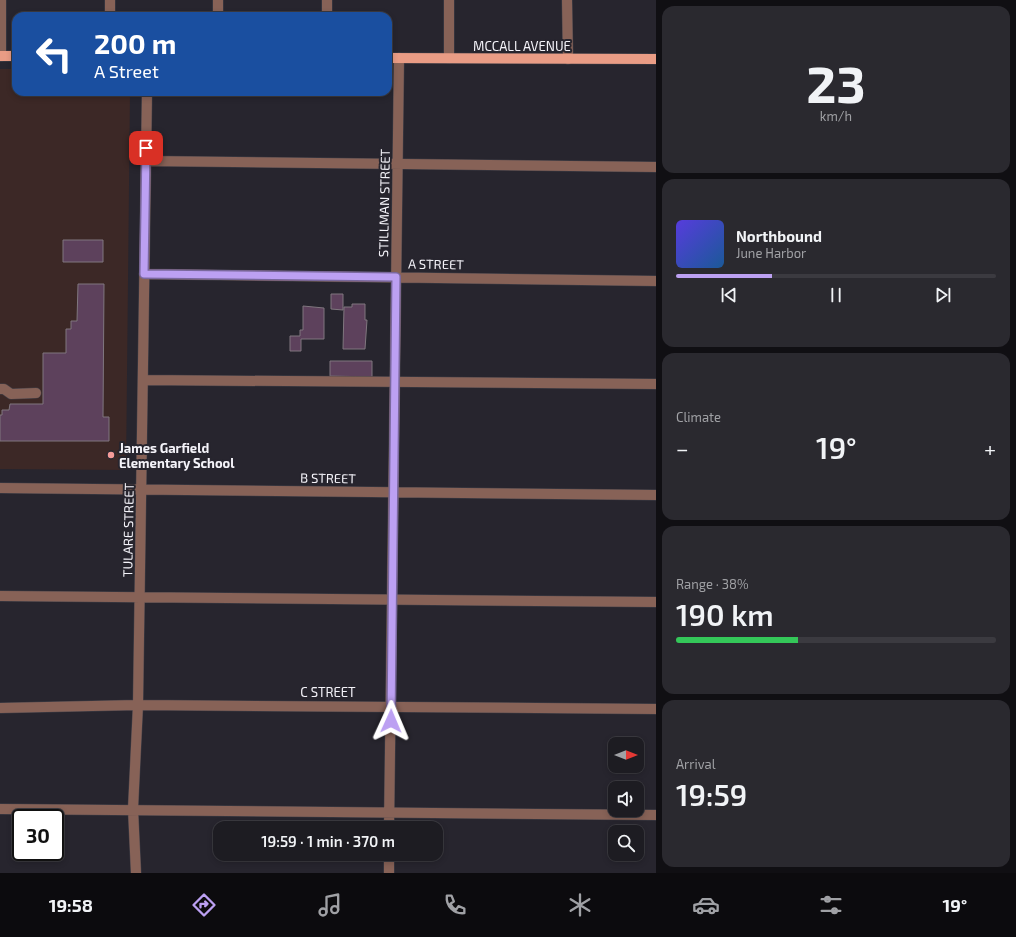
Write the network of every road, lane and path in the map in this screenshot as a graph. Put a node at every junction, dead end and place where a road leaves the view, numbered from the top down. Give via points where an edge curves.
1 (1, 0) edge
2 (110, 0) edge
3 (218, 0) edge
4 (327, 0) edge
5 (449, 0) edge
6 (567, 0) edge
7 (110, 12) edge
8 (218, 12) edge
9 (327, 12) edge
10 (1, 56) edge
11 (12, 56) edge
12 (392, 58) edge
13 (399, 58) junction
14 (449, 58) junction
15 (568, 59) junction
16 (656, 59) edge
17 (146, 96) edge
18 (146, 161) junction
19 (397, 164) junction
20 (656, 167) edge
21 (144, 274) junction
22 (396, 277) junction
23 (656, 281) edge
24 (143, 380) junction
25 (395, 383) junction
26 (656, 384) edge
27 (0, 389) edge
28 (36, 393) dead end
29 (0, 488) edge
30 (141, 489) junction
31 (394, 491) junction
32 (656, 495) edge
33 (0, 596) edge
34 (140, 597) junction
35 (392, 598) junction
36 (656, 602) edge
37 (138, 705) junction
38 (391, 706) junction
39 (0, 708) edge
40 (656, 709) edge
41 (0, 809) edge
42 (133, 810) junction
43 (389, 812) junction
44 (656, 815) edge
45 (389, 821) edge
46 (389, 861) edge
47 (136, 873) edge
48 (389, 873) edge

1 - 10 street
2 - 7 street
3 - 8 street
4 - 9 street
5 - 14 street
6 - 15 street
10 - 11 main road
12 - 13 main road, MCCALL AVENUE
13 - 14 main road, MCCALL AVENUE
13 - 19 street, STILLMAN STREET
14 - 15 main road, MCCALL AVENUE
15 - 16 main road, MCCALL AVENUE
17 - 18 street, TULARE STREET
18 - 19 street
18 - 21 street, TULARE STREET
19 - 20 street
19 - 22 street, STILLMAN STREET
21 - 22 street, A STREET
21 - 24 street, TULARE STREET
22 - 23 street, A STREET
22 - 25 street, STILLMAN STREET
24 - 25 street
24 - 30 street, TULARE STREET
25 - 26 street
25 - 31 street, STILLMAN STREET
27 - 28 street via 10,394
29 - 30 street, B STREET
30 - 31 street, B STREET
30 - 34 street, TULARE STREET
31 - 32 street, B STREET
31 - 35 street, STILLMAN STREET
33 - 34 street
34 - 35 street
34 - 37 street, TULARE STREET
35 - 36 street
35 - 38 street, STILLMAN STREET
37 - 38 street, C STREET
37 - 39 street, C STREET
37 - 42 street, TULARE STREET
38 - 40 street, C STREET
38 - 43 street, STILLMAN STREET
41 - 42 street
42 - 43 street
42 - 47 street, TULARE STREET
43 - 44 street
43 - 45 street, STILLMAN STREET
46 - 48 street

